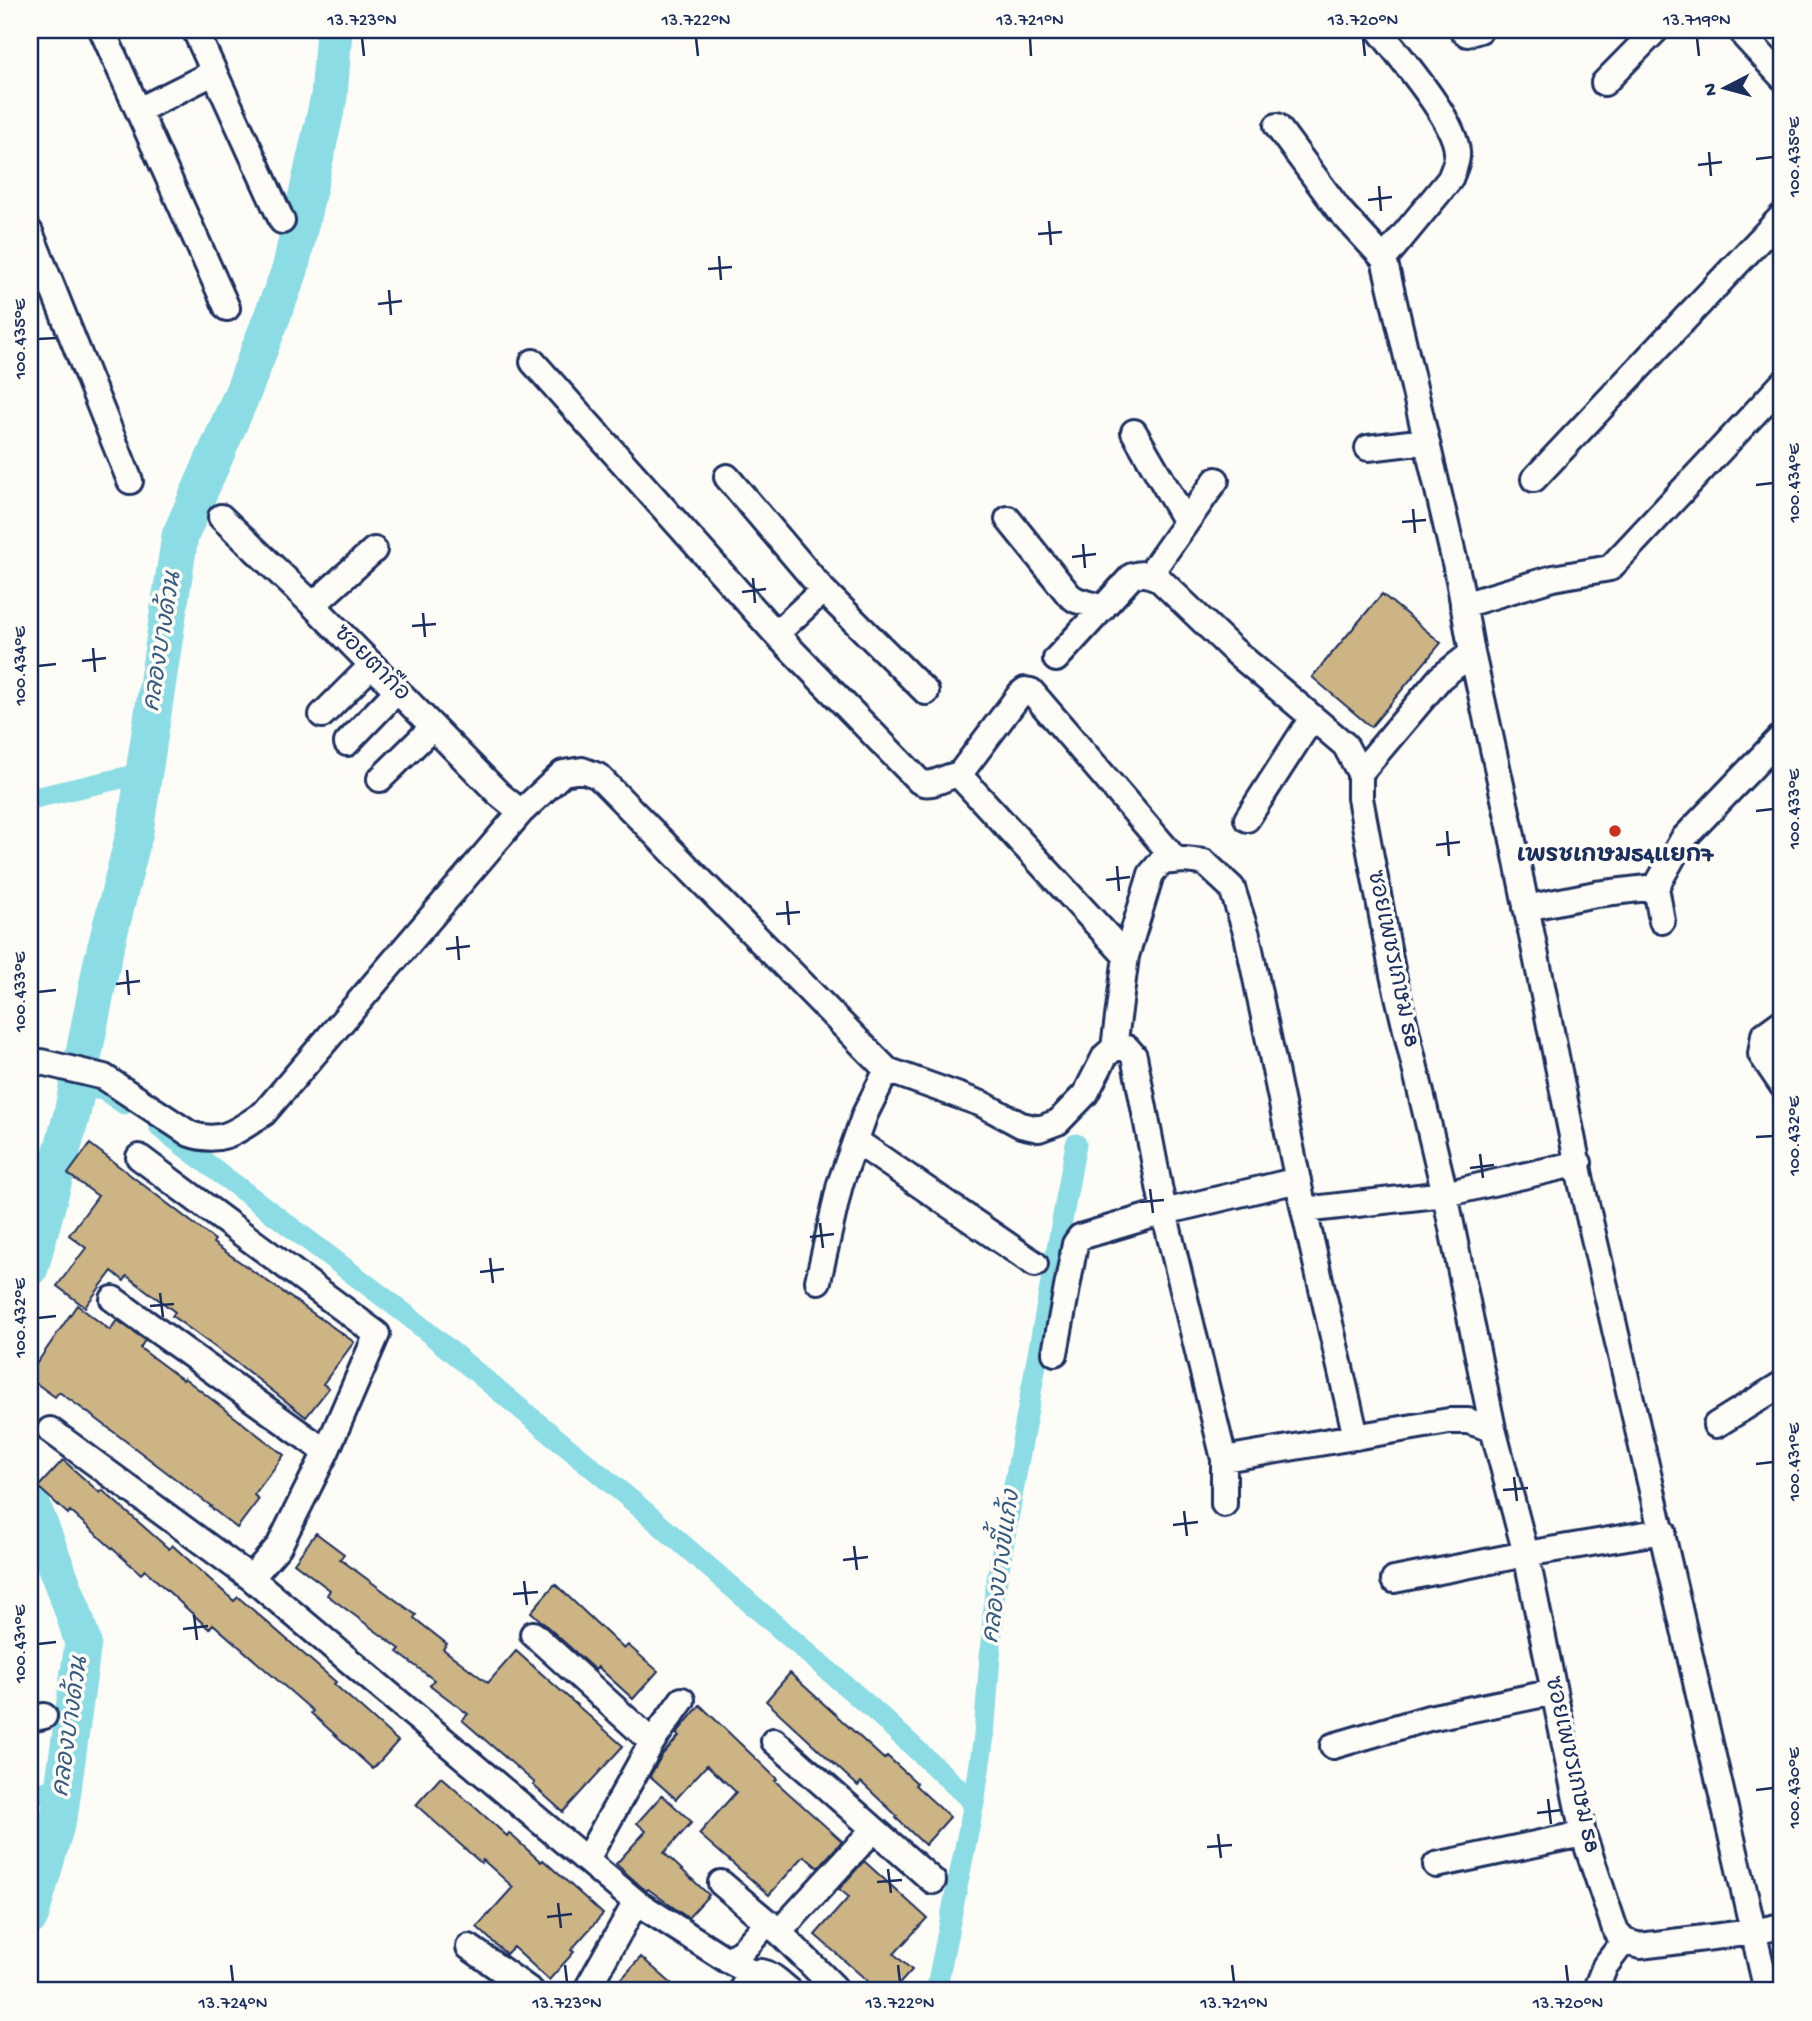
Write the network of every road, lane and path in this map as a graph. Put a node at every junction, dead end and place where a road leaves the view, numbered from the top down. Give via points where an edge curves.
1 (102, 30) edge
2 (195, 30) edge
3 (1379, 30) edge
4 (1462, 30) edge
5 (1480, 30) edge
6 (1656, 30) edge
7 (1745, 37) dead end
8 (214, 74) junction
9 (1782, 77) edge
10 (1605, 83) dead end
11 (139, 110) junction
12 (1277, 126) dead end
13 (1782, 216) edge
14 (282, 221) dead end
15 (30, 232) edge
16 (1384, 259) junction
17 (227, 308) dead end
18 (533, 362) dead end
19 (1782, 384) edge
20 (1134, 432) dead end
21 (1426, 442) junction
22 (1368, 447) dead end
23 (727, 477) dead end
24 (1534, 479) dead end
25 (1216, 480) dead end
26 (130, 481) dead end
27 (221, 517) dead end
28 (1008, 519) dead end
29 (1186, 522) junction
30 (374, 550) dead end
31 (1150, 574) junction
32 (823, 590) junction
33 (1463, 605) junction
34 (313, 606) junction
35 (1103, 608) junction
36 (776, 634) junction
37 (1472, 653) junction
38 (1056, 659) dead end
39 (372, 665) junction
40 (397, 691) junction
41 (926, 692) dead end
42 (322, 715) dead end
43 (1312, 718) junction
44 (433, 727) junction
45 (1782, 736) edge
46 (347, 743) dead end
47 (1360, 773) junction
48 (959, 775) junction
49 (380, 779) dead end
50 (521, 812) junction
51 (1247, 819) dead end
52 (1176, 860) junction
53 (1656, 887) junction
54 (1526, 908) junction
55 (1662, 921) dead end
56 (1126, 956) junction
57 (1782, 1022) edge
58 (1114, 1048) junction
59 (35, 1063) edge
60 (887, 1070) junction
61 (1782, 1086) edge
62 (856, 1141) junction
63 (139, 1157) dead end
64 (1579, 1163) junction
65 (1298, 1180) junction
66 (1445, 1194) junction
67 (1304, 1210) junction
68 (1164, 1212) junction
69 (1035, 1264) dead end
70 (817, 1281) dead end
71 (113, 1299) dead end
72 (1055, 1353) dead end
73 (1782, 1384) edge
74 (1716, 1425) dead end
75 (1493, 1429) junction
76 (50, 1430) dead end
77 (1356, 1437) junction
78 (326, 1451) junction
79 (1224, 1459) junction
80 (1224, 1504) dead end
81 (1662, 1531) junction
82 (1526, 1554) junction
83 (251, 1578) junction
84 (1394, 1580) dead end
85 (533, 1634) dead end
86 (1554, 1692) junction
87 (682, 1700) dead end
88 (774, 1741) dead end
89 (652, 1742) junction
90 (1332, 1746) dead end
91 (874, 1829) junction
92 (1583, 1834) junction
93 (587, 1860) junction
94 (1436, 1865) dead end
95 (933, 1881) dead end
96 (721, 1883) dead end
97 (636, 1902) junction
98 (1782, 1926) edge
99 (774, 1927) junction
100 (1754, 1932) junction
101 (1624, 1941) junction
102 (469, 1947) dead end
103 (739, 1975) edge
104 (834, 1987) dead end
105 (531, 1991) edge
106 (586, 1991) edge
107 (790, 1991) edge
108 (1595, 1991) edge
109 (1767, 1991) edge

1 - 11 street
2 - 8 street
3 - 16 street via 1450,128 1458,152 1450,179
4 - 5 street via 1467,34
6 - 10 street
7 - 9 street
8 - 11 street
8 - 14 street
11 - 17 street
12 - 16 street via 1339,210
13 - 24 street
15 - 26 street
16 - 21 street
18 - 36 street
19 - 33 street via 1610,568 1553,578
20 - 29 street
21 - 22 street
21 - 33 street
23 - 32 street
25 - 29 street
27 - 34 street, ซอยตากือ
28 - 35 street via 1069,595
29 - 31 street
30 - 34 street
31 - 35 street via 1132,576
31 - 43 street, ซอยเพชรเกษม 58
32 - 36 street
32 - 41 street
33 - 37 street
34 - 39 street, ซอยตากือ
35 - 38 street
36 - 48 street via 919,781 925,785
37 - 47 street via 1440,678
37 - 54 street
39 - 40 street, ซอยตากือ
39 - 42 street
40 - 44 street, ซอยตากือ
40 - 46 street
43 - 47 street, ซอยเพชรเกษม 58 via 1345,745
43 - 51 street
44 - 49 street
44 - 50 street, ซอยตากือ
45 - 53 street via 1683,839
47 - 66 street, ซอยเพชรเกษม 58 via 1360,798 1393,975
48 - 52 street via 1020,694 1031,691
48 - 56 street
50 - 59 street via 264,1112 239,1130 204,1139 104,1077
50 - 60 street via 563,773 582,770 598,776
52 - 56 street via 1161,862 1152,874
52 - 65 street via 1204,862 1232,888 1247,935
53 - 54 street
53 - 55 street
54 - 64 street
56 - 58 street
57 - 61 street via 1764,1035 1761,1054
58 - 60 street via 1086,1093 1058,1122 1039,1129
58 - 68 street via 1127,1048 1134,1056
60 - 62 street
62 - 69 street
62 - 70 street via 840,1184
63 - 78 street via 377,1334
64 - 66 street
64 - 81 street
65 - 67 street
65 - 68 street
66 - 67 street
66 - 75 street, ซอยเพชรเกษม 58
67 - 77 street
68 - 72 street via 1080,1237 1074,1244
68 - 79 street
71 - 78 street
73 - 74 street
75 - 77 street via 1450,1421
75 - 82 street, ซอยเพชรเกษม 58
76 - 83 street
77 - 79 street
78 - 83 street via 279,1546
79 - 80 street
81 - 82 street
81 - 100 street
82 - 84 street
82 - 86 street, ซอยเพชรเกษม 58
83 - 93 street
85 - 89 street
86 - 90 street via 1429,1718
86 - 92 street, ซอยเพชรเกษม 58
87 - 89 street
88 - 91 street
89 - 93 street
91 - 95 street
91 - 99 street
92 - 94 street
92 - 101 street, ซอยเพชรเกษม 58 via 1616,1932
93 - 97 street
96 - 99 street
97 - 103 street
97 - 106 street
98 - 100 street
99 - 103 street via 741,1952
99 - 104 street
100 - 101 street via 1640,1946
100 - 109 street
101 - 108 street via 1605,1966
102 - 105 street
103 - 107 street via 763,1972

